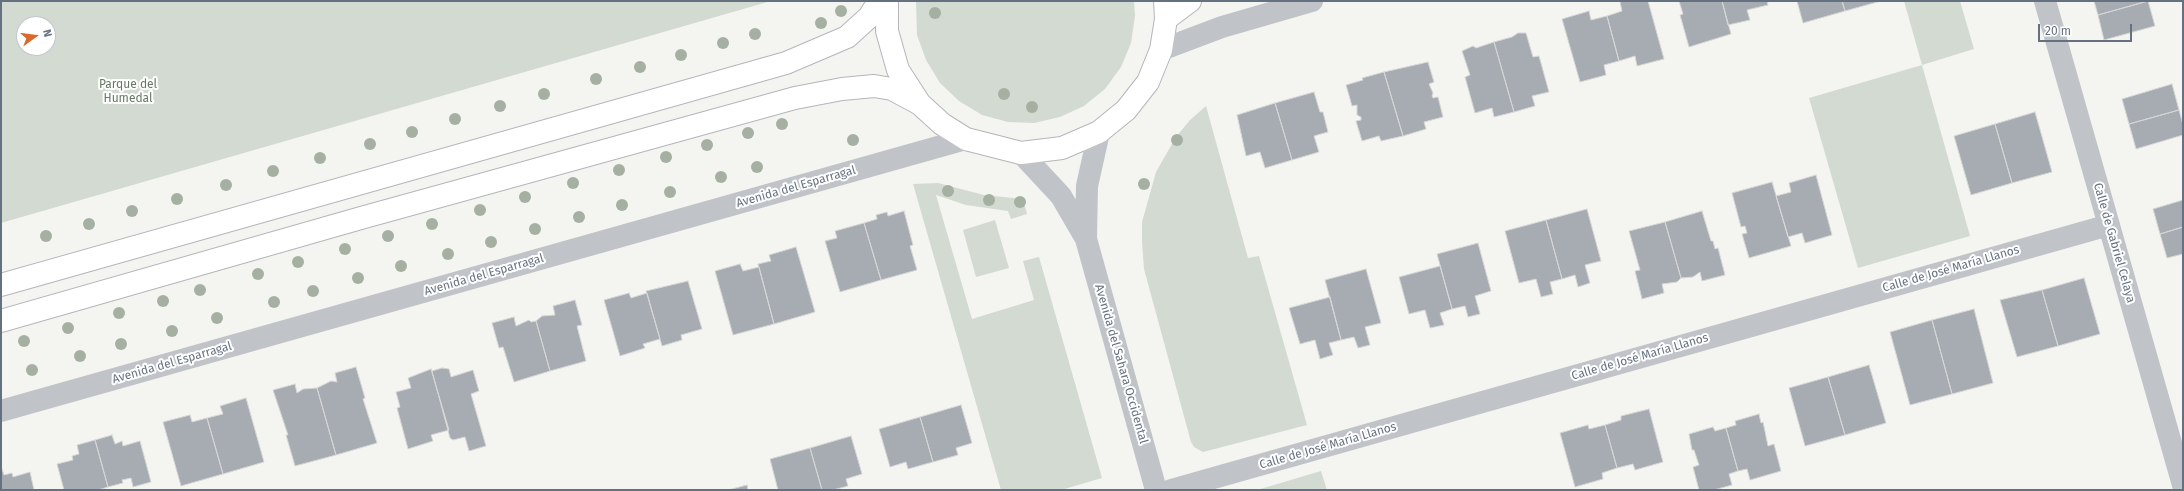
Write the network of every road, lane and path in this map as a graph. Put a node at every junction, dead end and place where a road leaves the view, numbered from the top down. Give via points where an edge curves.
1 (879, 1) edge
2 (887, 1) edge
3 (1190, 1) edge
4 (1312, 1) edge
5 (2045, 1) edge
6 (1166, 10) edge
7 (1161, 50) junction
8 (920, 104) junction
9 (1099, 132) junction
10 (966, 139) junction
11 (1021, 153) junction
12 (2108, 224) junction
13 (1086, 239) junction
14 (1, 285) edge
15 (1, 321) edge
16 (1, 411) edge
17 (2183, 485) edge
18 (1156, 490) edge
19 (1171, 490) edge

1 - 14 main road via 869,17 847,37 786,63
2 - 8 main road via 886,31 898,70
3 - 6 main road
4 - 7 street via 1222,27
5 - 12 street, Calle de Gabriel Celaya
6 - 7 main road
7 - 9 main road via 1148,82 1126,110
8 - 10 main road via 942,124
8 - 15 main road via 892,89 874,86 795,98
9 - 11 main road via 1062,148
9 - 13 street, Avenida del Sahara Occidental via 1087,186
10 - 11 main road
10 - 16 street, Avenida del Esparragal
11 - 13 street, Avenida del Sahara Occidental via 1061,196
12 - 17 street, Calle de Gabriel Celaya
12 - 19 street, Calle de José María Llanos
13 - 18 street, Avenida del Sahara Occidental

